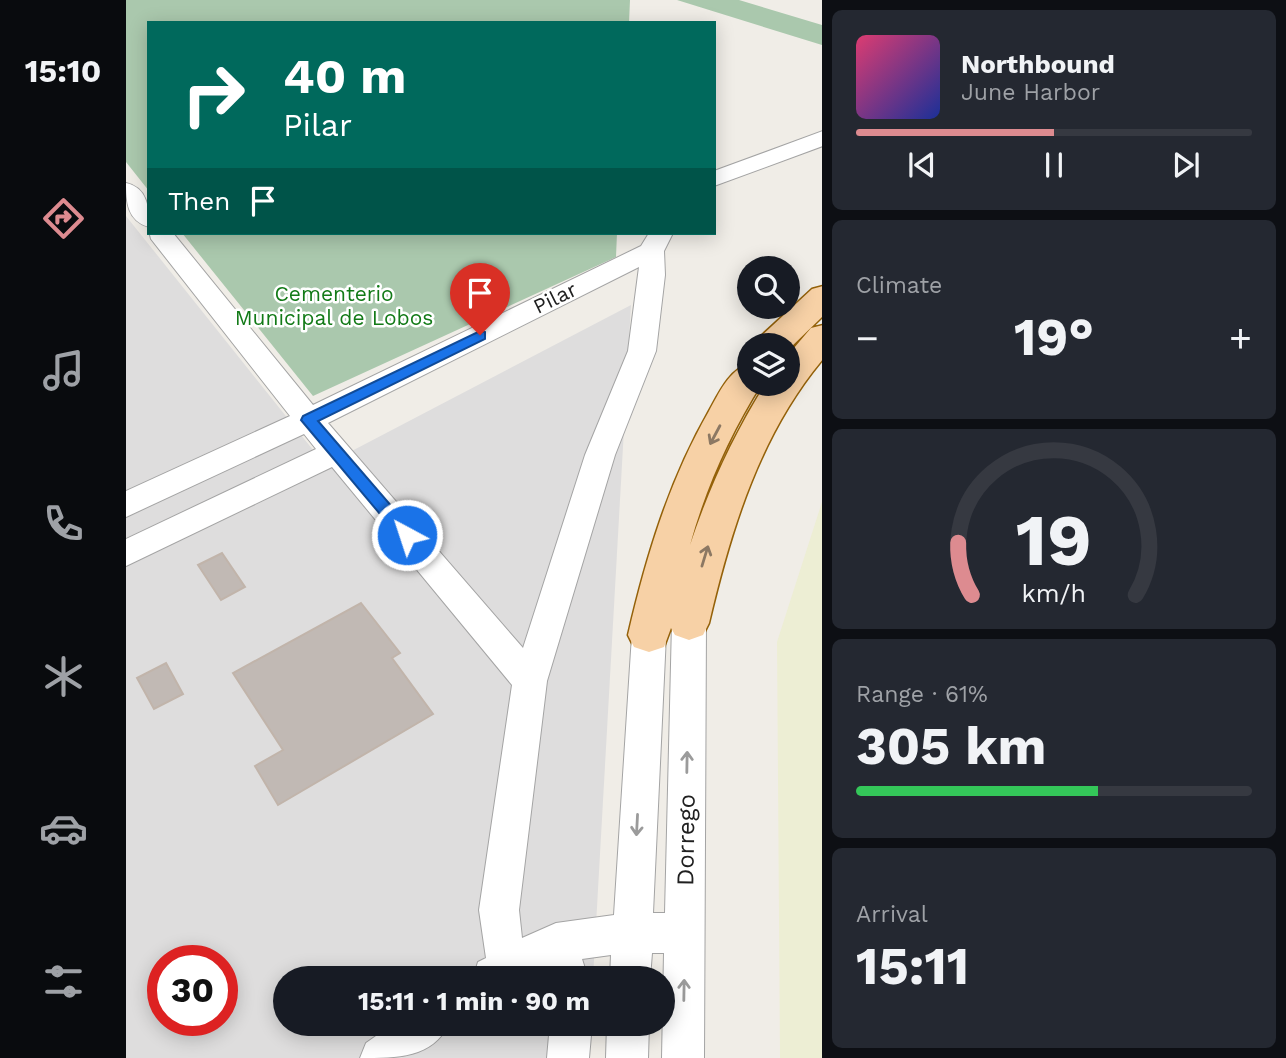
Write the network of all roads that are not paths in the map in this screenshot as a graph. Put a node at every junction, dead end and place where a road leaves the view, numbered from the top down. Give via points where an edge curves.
1 (822, 138) edge
2 (716, 178) edge
3 (126, 190) edge
4 (147, 216) edge
5 (162, 235) edge
6 (656, 242) edge
7 (822, 297) edge
8 (784, 333) edge
9 (822, 335) edge
10 (800, 362) edge
11 (737, 396) edge
12 (776, 396) edge
13 (309, 420) junction
14 (336, 452) junction
15 (126, 505) edge
16 (126, 553) edge
17 (689, 623) joint
18 (649, 635) joint
19 (530, 681) junction
20 (631, 932) junction
21 (685, 934) junction
22 (562, 960) edge
23 (500, 966) edge
24 (531, 966) edge
25 (630, 966) edge
26 (411, 1036) edge
27 (569, 1036) edge
28 (628, 1036) edge
29 (381, 1058) edge
30 (568, 1058) edge
31 (627, 1058) edge
32 (682, 1058) edge

1 - 2 street
3 - 4 street
5 - 13 street
6 - 13 street, Pilar
6 - 19 street via 642,351 600,455
7 - 8 main road
9 - 10 main road
11 -> 18 main road via 712,440 679,517 660,576
17 -> 12 main road via 705,555 732,484
13 - 14 street
13 - 15 street, Pilar
14 - 16 street
14 - 19 street
21 -> 17 street, Dorrego
18 -> 20 street
19 - 23 street via 499,911
20 - 21 street
20 - 22 street
20 - 25 street
32 -> 21 street, Dorrego
22 - 24 street
26 - 29 street
27 - 30 street
28 - 31 street

